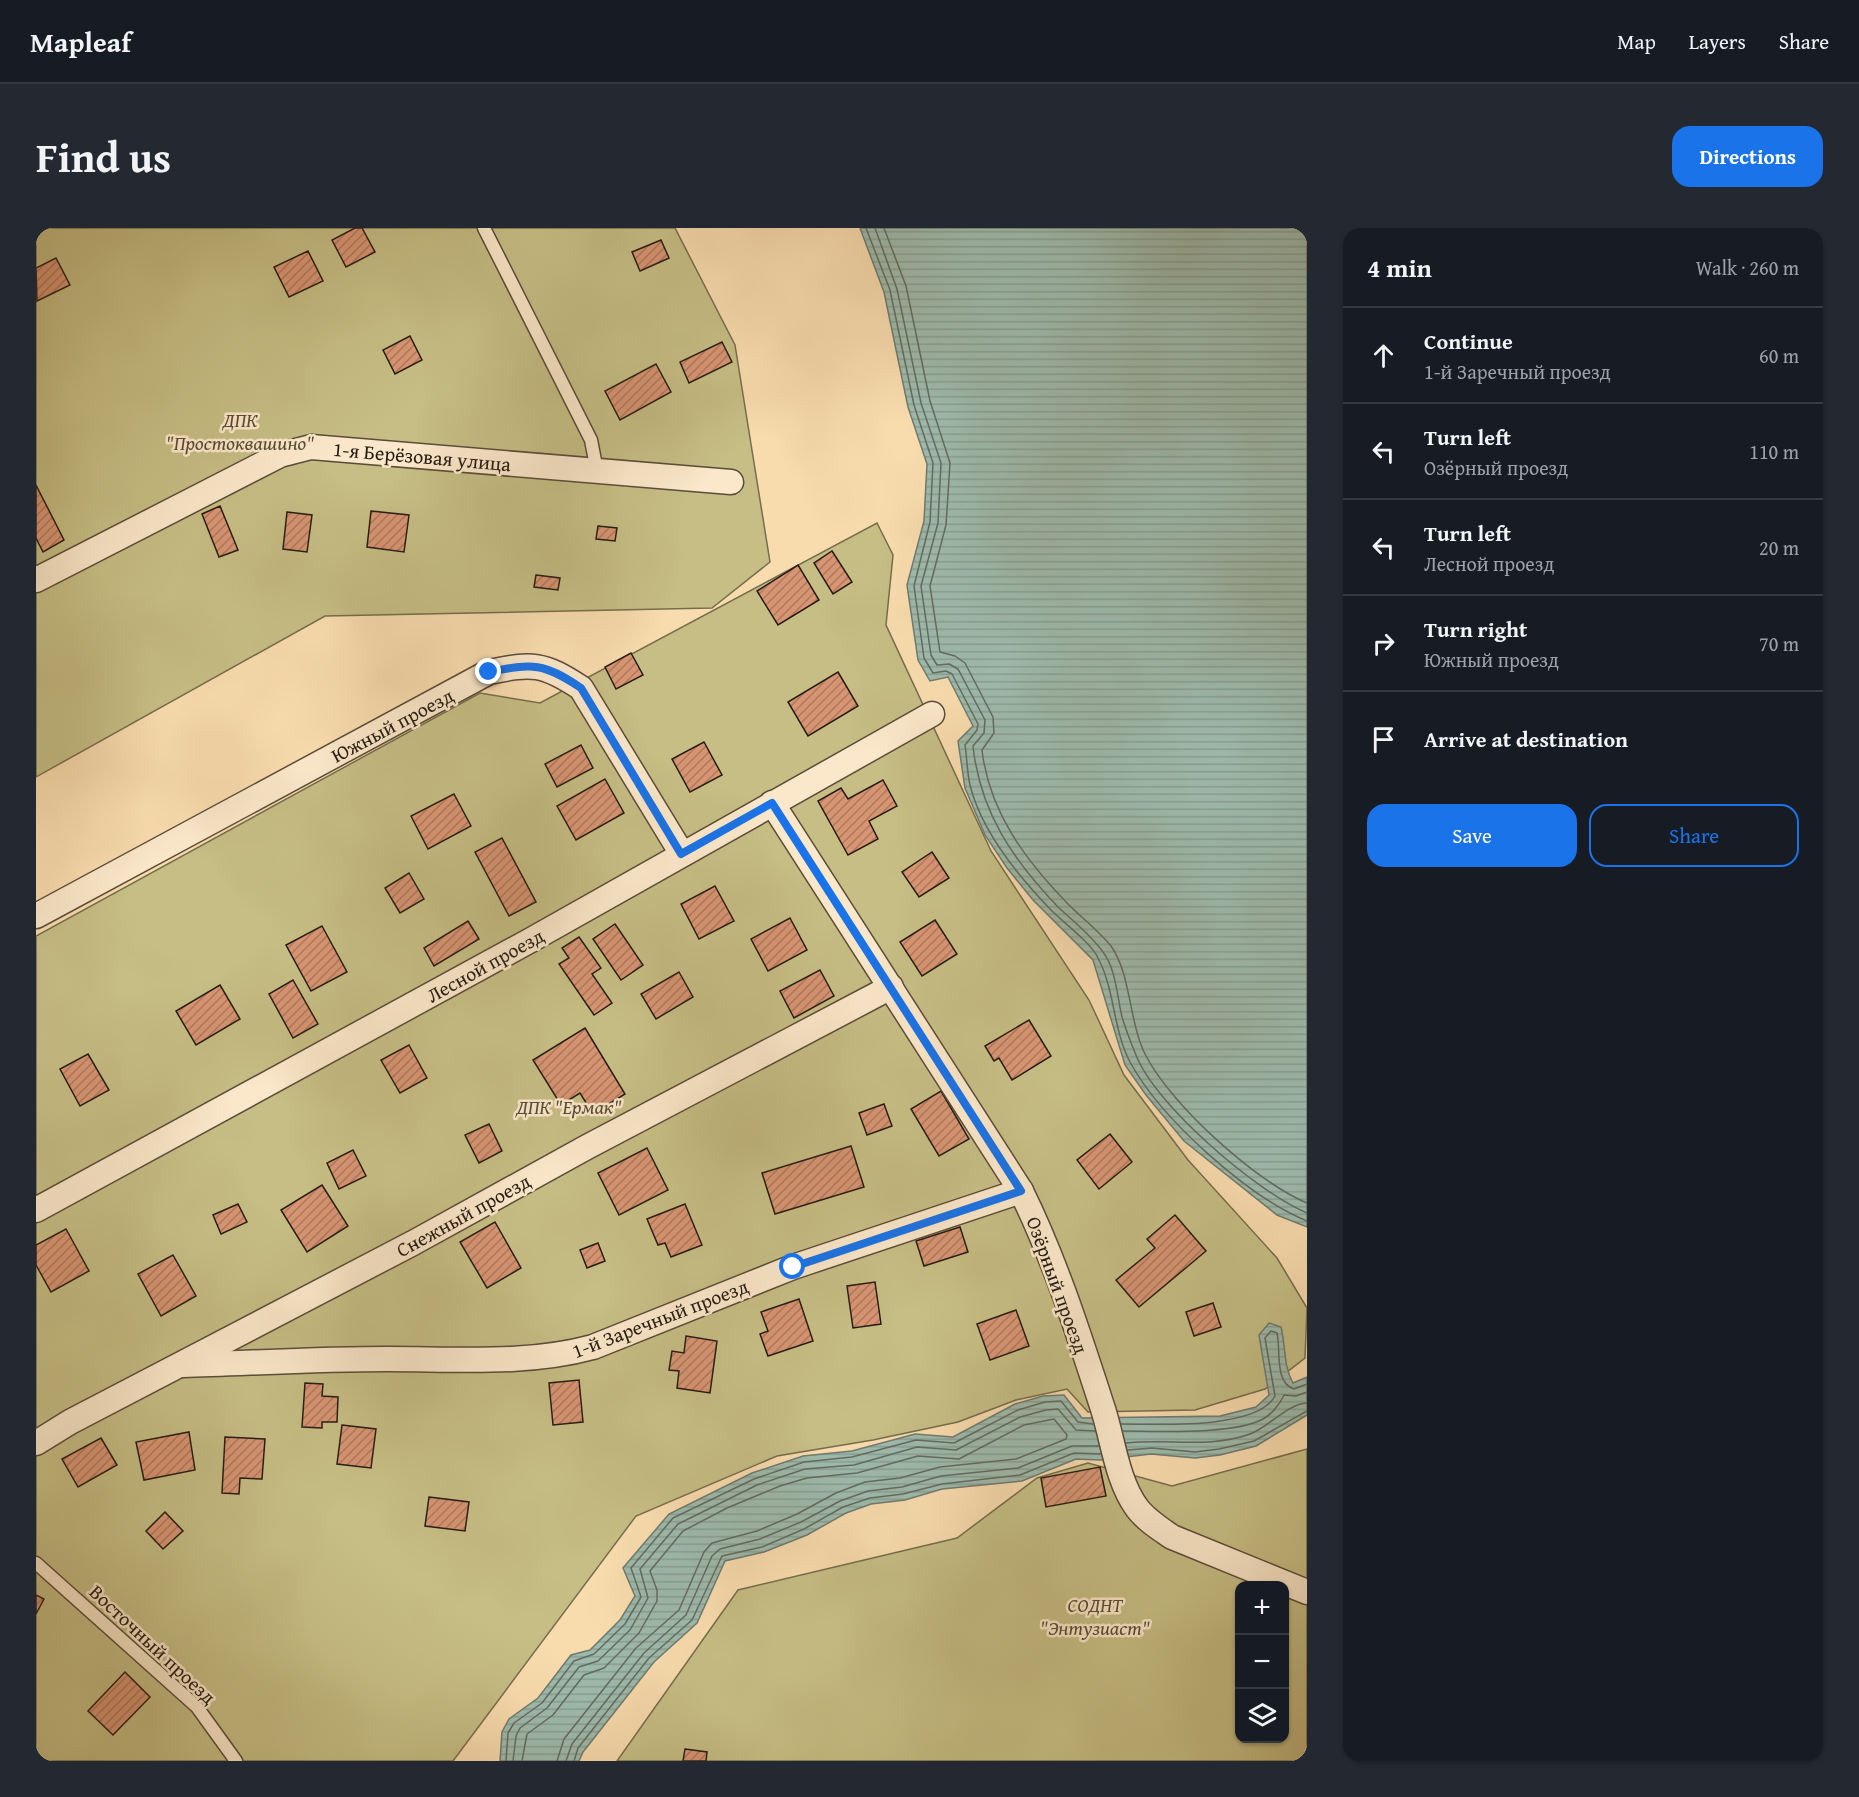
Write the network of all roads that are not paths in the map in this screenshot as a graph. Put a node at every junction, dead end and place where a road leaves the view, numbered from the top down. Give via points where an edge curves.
1 (484, 228) edge
2 (597, 471) junction
3 (730, 482) dead end
4 (36, 580) edge
5 (932, 714) dead end
6 (772, 803) junction
7 (681, 854) junction
8 (36, 916) edge
9 (891, 987) junction
10 (1021, 1191) junction
11 (36, 1210) edge
12 (176, 1365) junction
13 (36, 1443) edge
14 (36, 1563) edge
15 (1307, 1592) edge
16 (236, 1761) edge

1 - 2 lane via 591,440
2 - 3 street, 1-я Берёзовая улица
2 - 4 street, 1-я Берёзовая улица via 311,447 280,455
5 - 6 street, Лесной проезд
6 - 7 street, Лесной проезд
6 - 9 street, Озёрный проезд
7 - 8 street, Южный проезд via 581,688 555,671 526,664 489,672
7 - 11 street, Лесной проезд
9 - 10 street, Озёрный проезд
9 - 12 street, Снежный проезд
10 - 12 street, 1-й Заречный проезд via 793,1267 593,1347 563,1355
10 - 15 street, Озёрный проезд via 1042,1235 1126,1490 1137,1508 1172,1537
12 - 13 street, Снежный проезд
14 - 16 lane, Восточный проезд via 197,1707

